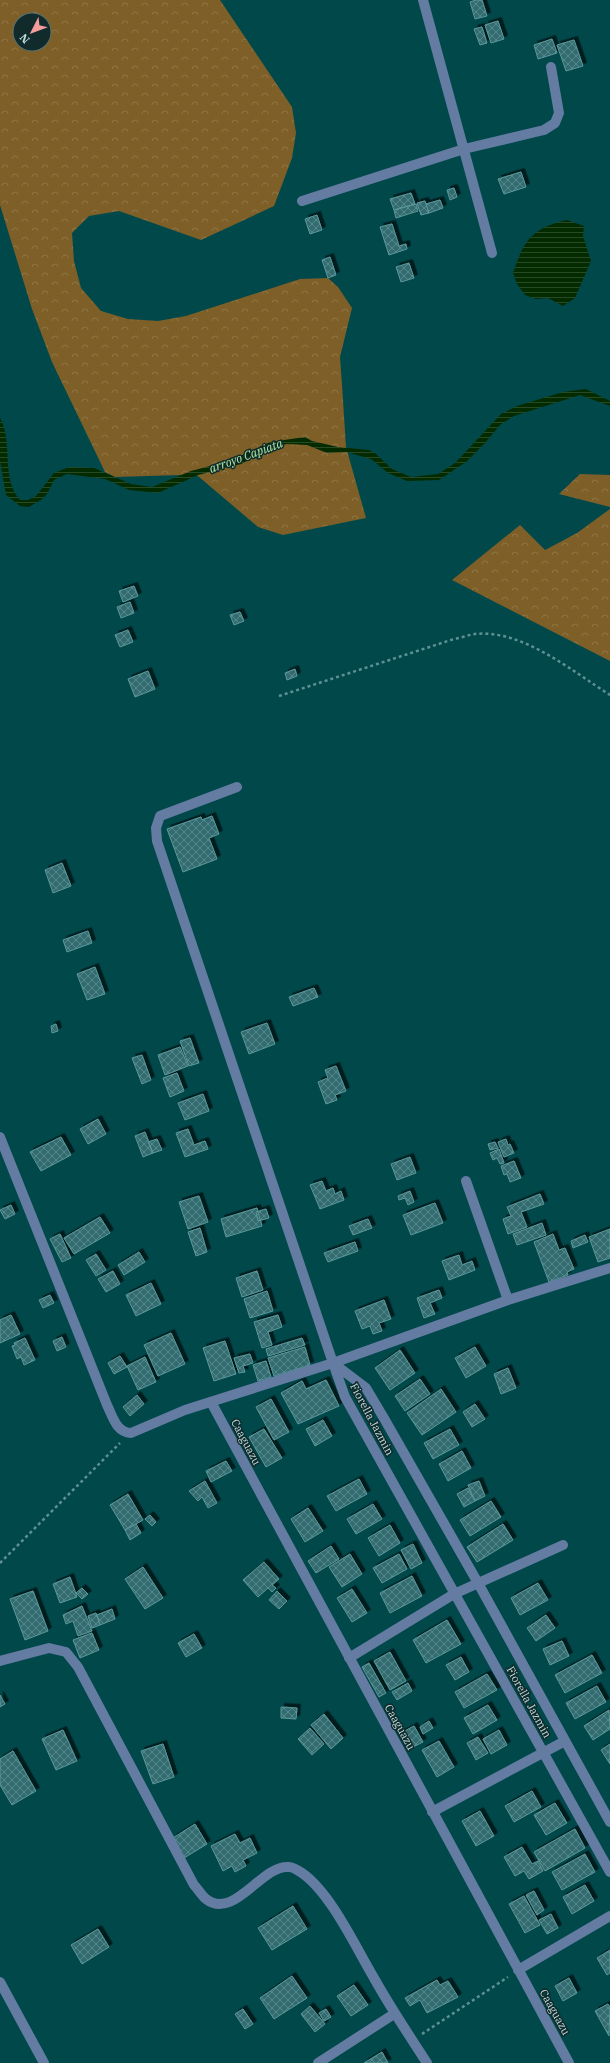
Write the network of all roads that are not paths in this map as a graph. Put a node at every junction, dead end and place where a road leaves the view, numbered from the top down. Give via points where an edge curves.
1 (423, 0) edge
2 (550, 67) dead end
3 (464, 149) junction
4 (302, 201) dead end
5 (492, 253) dead end
6 (237, 787) dead end
7 (0, 1137) edge
8 (466, 1181) dead end
9 (610, 1268) edge
10 (508, 1300) junction
11 (332, 1363) junction
12 (211, 1402) junction
13 (563, 1545) dead end
14 (478, 1583) junction
15 (454, 1594) junction
16 (349, 1658) junction
17 (0, 1661) edge
18 (565, 1742) junction
19 (544, 1754) junction
20 (432, 1812) junction
21 (610, 1822) edge
22 (610, 1872) edge
23 (610, 1916) edge
24 (518, 1970) junction
25 (0, 1982) edge
26 (394, 2014) junction
27 (44, 2063) edge
28 (318, 2063) edge
29 (427, 2063) edge
30 (569, 2063) edge

1 - 3 street
2 - 3 street via 559,113 555,123 544,130
3 - 4 street
3 - 5 street
6 - 11 street via 160,816 156,828 157,841
7 - 12 street via 113,1419 121,1430 131,1433
8 - 10 street
9 - 10 street
10 - 11 street
11 - 12 street
11 - 14 street, Fiorella Jazmin via 366,1388
11 - 15 street, Fiorella Jazmin via 345,1397
12 - 16 street, Caaguazu
13 - 14 street
14 - 15 street
14 - 18 street, Fiorella Jazmin
15 - 16 street
15 - 19 street, Fiorella Jazmin
16 - 20 street, Caaguazu
17 - 26 street via 49,1648 66,1652 78,1667 194,1885 205,1898 217,1904 233,1900 276,1869 289,1867 302,1873 313,1882 330,1904
18 - 19 street
18 - 21 street, Fiorella Jazmin
19 - 20 street
19 - 22 street, Fiorella Jazmin
20 - 24 street, Caaguazu
23 - 24 street
24 - 30 street, Caaguazu
25 - 27 street
26 - 28 street
26 - 29 street

